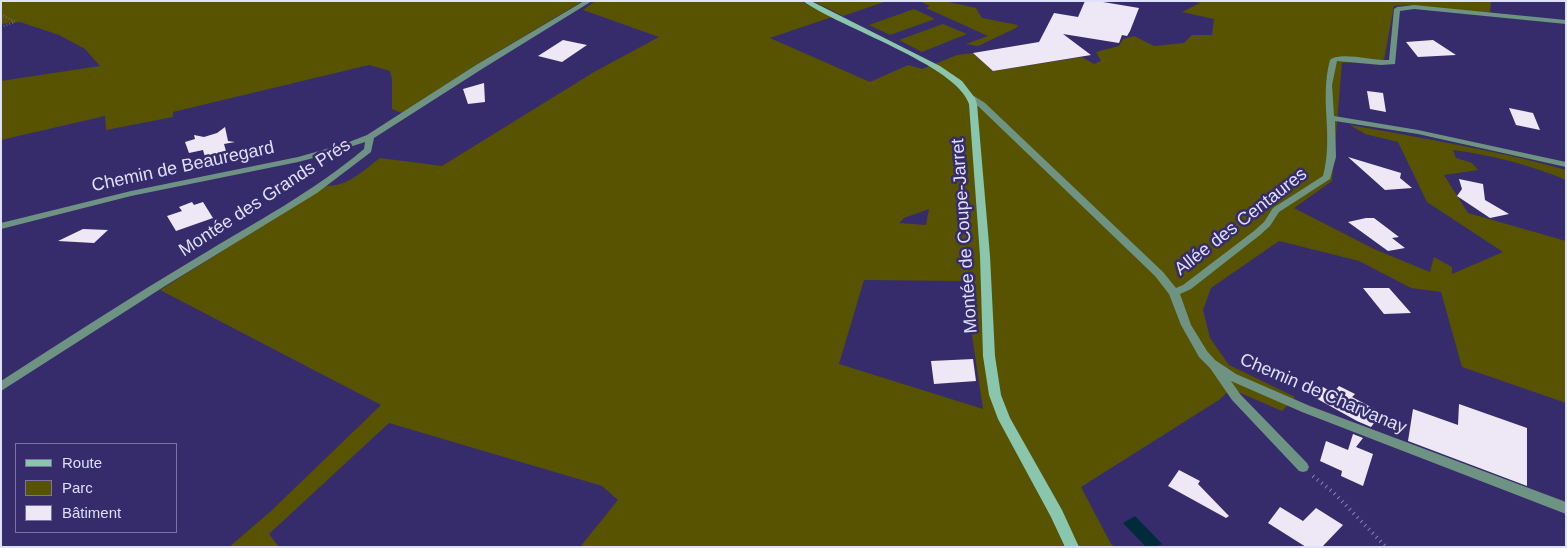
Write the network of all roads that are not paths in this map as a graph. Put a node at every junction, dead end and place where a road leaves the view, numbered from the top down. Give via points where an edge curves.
1 (589, 1) edge
2 (806, 1) edge
3 (1566, 22) edge
4 (970, 98) junction
5 (1330, 118) junction
6 (370, 137) junction
7 (1566, 165) edge
8 (1, 226) edge
9 (1174, 293) junction
10 (1211, 363) junction
11 (1, 387) edge
12 (1303, 467) road end
13 (1566, 508) edge
14 (1072, 547) edge

1 - 6 street, Montée des Grands Prés
2 - 4 main road via 937,68 959,83
3 - 5 street, Allée des Centaures via 1399,8 1395,11 1392,62 1334,60 1327,85
4 - 9 street, Chemin de Charvanay via 982,105 1159,274
4 - 14 main road, Montée de Coupe-Jarret via 985,256 989,356 995,395 1004,419
5 - 7 street via 1418,132
5 - 9 street, Allée des Centaures via 1332,156 1327,177 1276,210 1257,233 1187,287
6 - 8 street, Chemin de Beauregard via 281,163 174,184
6 - 11 street, Montée des Grands Prés via 368,150 334,176
9 - 10 street, Chemin de Charvanay via 1194,340
10 - 12 street via 1236,398
10 - 13 street, Chemin de Charvanay via 1232,377 1306,409

